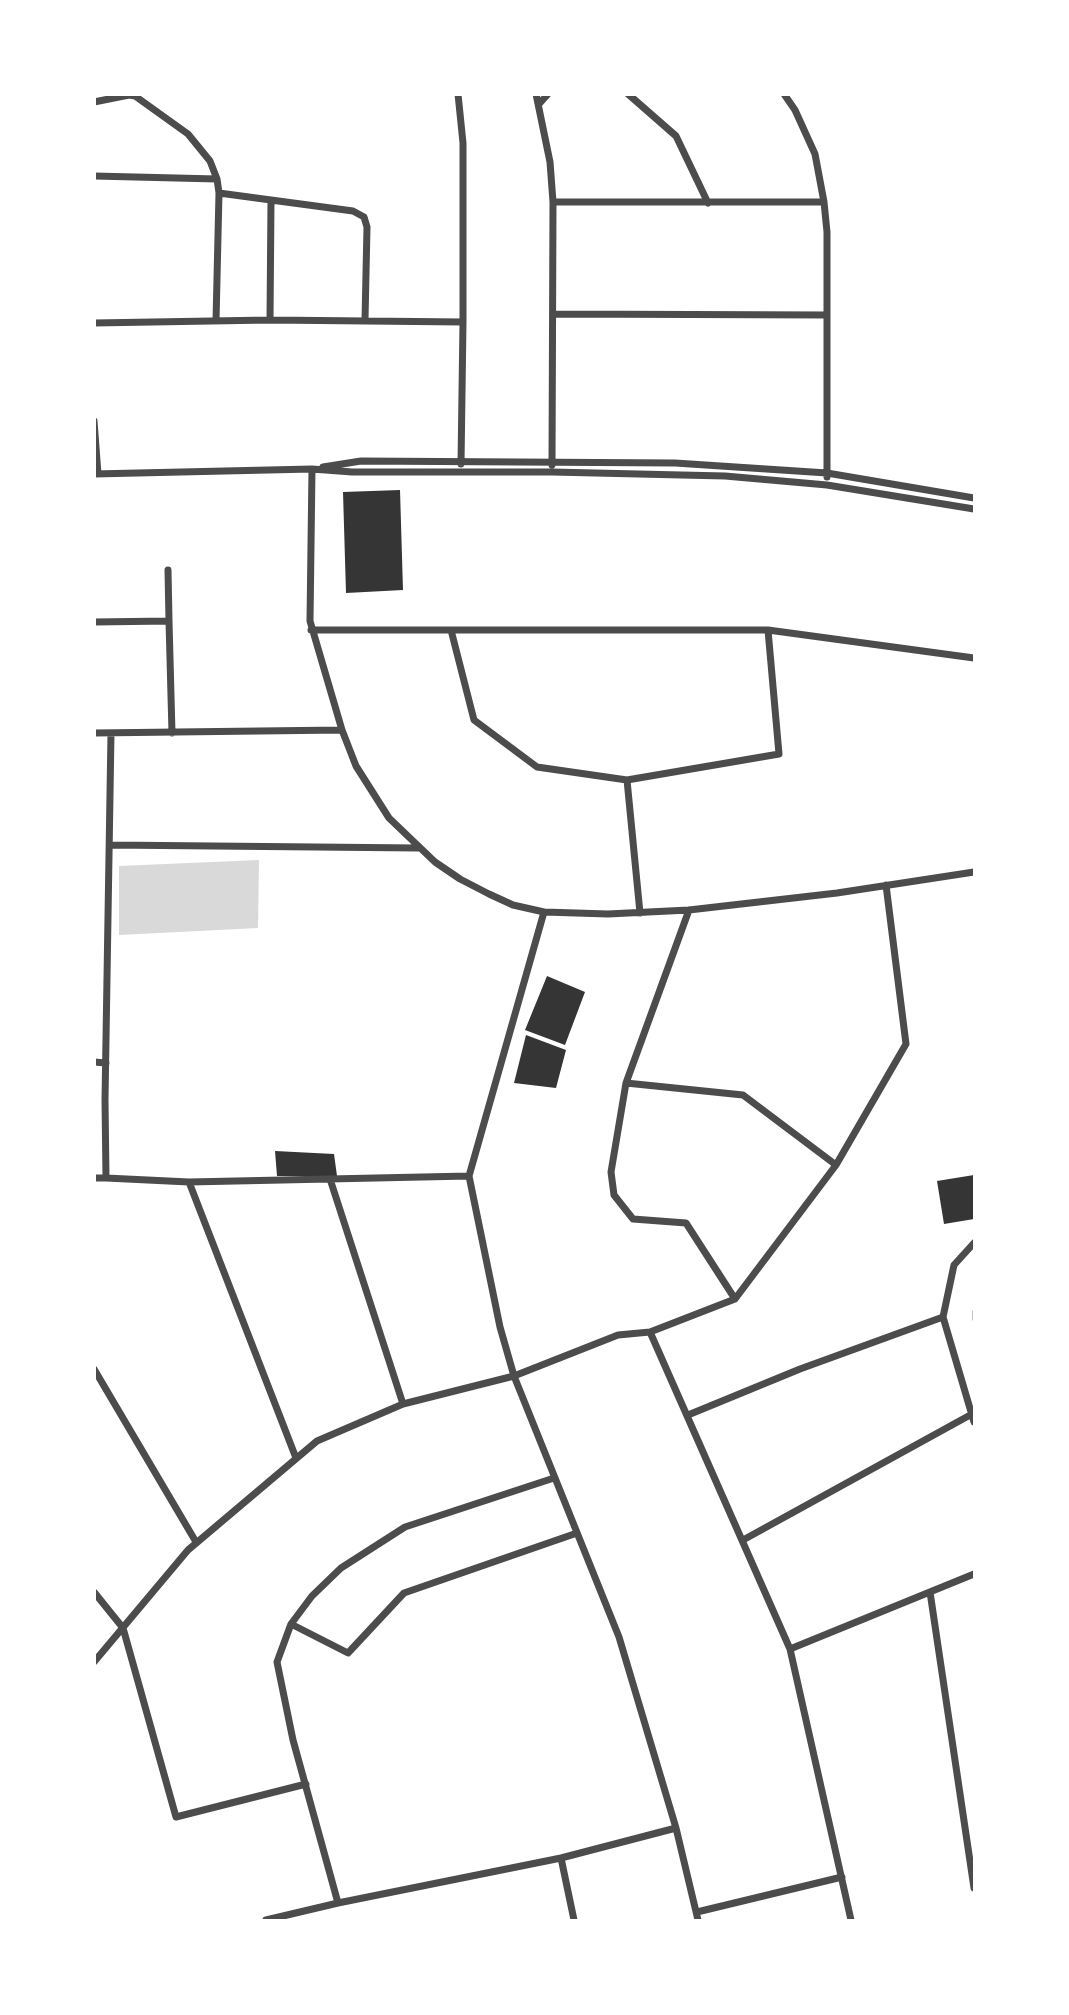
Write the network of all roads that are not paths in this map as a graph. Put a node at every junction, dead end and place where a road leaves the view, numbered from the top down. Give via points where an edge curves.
1 (458, 94) edge
2 (536, 94) edge
3 (548, 94) edge
4 (628, 94) edge
5 (785, 94) edge
6 (94, 102) edge
7 (538, 104) junction
8 (94, 176) edge
9 (217, 179) junction
10 (219, 193) junction
11 (271, 200) junction
12 (553, 202) junction
13 (824, 202) junction
14 (708, 203) junction
15 (553, 314) junction
16 (827, 315) junction
17 (270, 320) junction
18 (365, 320) junction
19 (216, 321) junction
20 (463, 322) junction
21 (94, 323) edge
22 (94, 421) edge
23 (461, 461) junction
24 (551, 462) junction
25 (312, 469) junction
26 (460, 472) junction
27 (552, 472) junction
28 (827, 473) junction
29 (97, 474) edge
30 (827, 485) junction
31 (975, 498) edge
32 (975, 509) edge
33 (168, 570) dead end
34 (169, 621) junction
35 (94, 622) edge
36 (311, 630) junction
37 (451, 630) junction
38 (768, 630) junction
39 (975, 658) edge
40 (342, 730) junction
41 (94, 733) edge
42 (111, 733) junction
43 (172, 733) junction
44 (627, 780) junction
45 (110, 845) junction
46 (418, 848) junction
47 (975, 872) edge
48 (886, 885) junction
49 (688, 910) junction
50 (544, 912) junction
51 (640, 913) junction
52 (94, 1062) edge
53 (106, 1063) junction
54 (626, 1083) junction
55 (836, 1165) junction
56 (469, 1175) junction
57 (94, 1178) edge
58 (106, 1178) junction
59 (330, 1179) junction
60 (189, 1182) junction
61 (975, 1243) edge
62 (735, 1298) junction
63 (943, 1317) junction
64 (650, 1332) junction
65 (94, 1369) edge
66 (514, 1376) junction
67 (403, 1404) junction
68 (688, 1415) junction
69 (973, 1418) edge
70 (296, 1458) junction
71 (554, 1478) junction
72 (577, 1533) junction
73 (743, 1540) junction
74 (196, 1542) junction
75 (975, 1574) edge
76 (94, 1592) edge
77 (930, 1592) junction
78 (291, 1624) junction
79 (123, 1628) junction
80 (790, 1649) junction
81 (94, 1662) edge
82 (306, 1784) junction
83 (676, 1828) junction
84 (561, 1858) junction
85 (842, 1877) junction
86 (975, 1888) edge
87 (338, 1903) junction
88 (697, 1912) junction
89 (266, 1920) edge
90 (574, 1920) edge
91 (698, 1920) edge
92 (851, 1920) edge

1 - 20 street via 463,143
2 - 7 street
3 - 7 street
4 - 14 street via 676,136
5 - 13 street via 815,154
6 - 9 street via 129,95 140,99 188,134 210,161
7 - 12 street
8 - 9 street
9 - 10 street
10 - 11 street
10 - 19 street
11 - 17 street
11 - 18 street via 364,216
12 - 14 street
12 - 15 street
13 - 14 street
13 - 16 street
15 - 16 street
15 - 24 street
16 - 28 street
17 - 18 street
17 - 19 street
18 - 20 street
19 - 21 street
20 - 23 street
22 - 29 street
23 - 24 street
23 - 25 street via 362,461
23 - 26 street
24 - 27 street
24 - 28 street via 675,463
25 - 26 street
25 - 29 street
25 - 36 street
26 - 27 street
27 - 30 street via 725,476
28 - 30 street
28 - 31 street
30 - 32 street
33 - 34 street
34 - 35 street
34 - 43 street
36 - 37 street
36 - 40 street
37 - 38 street
37 - 44 street via 474,720 537,767
38 - 39 street
38 - 44 street via 779,754
40 - 43 street
40 - 46 street via 371,793
41 - 42 street
42 - 43 street
42 - 45 street
44 - 51 street
45 - 46 street
45 - 53 street
46 - 50 street via 489,894
47 - 48 street
48 - 49 street
48 - 55 street via 905,1044
49 - 51 street
49 - 54 street
50 - 51 street
50 - 56 street
52 - 53 street
53 - 58 street
54 - 55 street via 743,1095
54 - 62 street via 611,1172 614,1195 633,1219 686,1223
55 - 62 street
56 - 59 street
56 - 66 street
57 - 58 street
58 - 60 street
59 - 60 street
59 - 67 street
60 - 70 street
61 - 63 street via 954,1265
62 - 64 street
63 - 68 street
63 - 69 street
64 - 66 street via 618,1335
64 - 68 street
65 - 74 street
66 - 67 street
66 - 71 street
67 - 70 street via 317,1441
68 - 73 street
69 - 73 street
70 - 74 street
71 - 72 street
71 - 78 street via 405,1527 341,1568
72 - 78 street via 404,1593 348,1654
72 - 83 street via 619,1637
73 - 80 street
74 - 79 street
75 - 77 street
76 - 79 street
77 - 80 street
77 - 86 street
78 - 82 street via 277,1662
79 - 81 street
79 - 82 street via 176,1817
80 - 85 street
82 - 87 street
83 - 84 street
83 - 88 street
84 - 87 street
84 - 90 street
85 - 88 street
85 - 92 street
87 - 89 street
88 - 91 street

